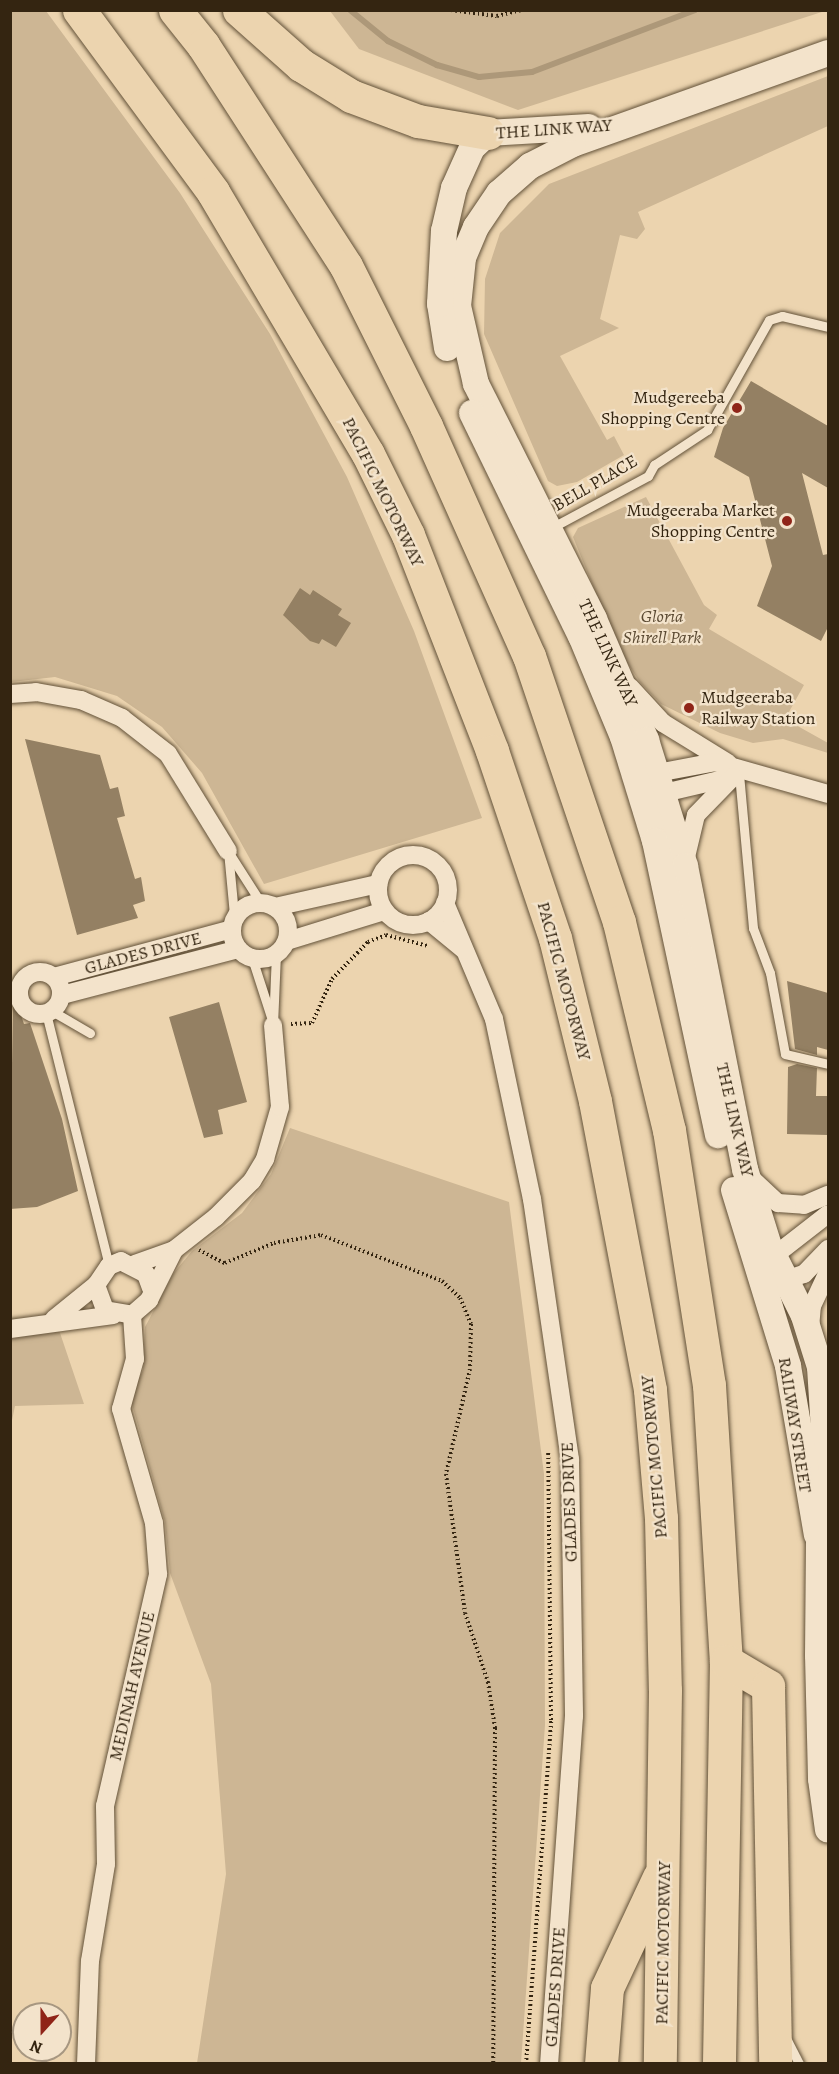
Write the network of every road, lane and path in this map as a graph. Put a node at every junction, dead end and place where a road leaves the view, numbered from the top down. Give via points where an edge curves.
1 (79, 10) edge
2 (175, 10) edge
3 (239, 10) edge
4 (451, 10) edge
5 (521, 10) edge
6 (828, 53) edge
7 (631, 122) junction
8 (488, 133) junction
9 (828, 327) edge
10 (541, 525) junction
11 (618, 671) junction
12 (10, 694) edge
13 (735, 773) junction
14 (654, 786) junction
15 (828, 794) edge
16 (228, 851) junction
17 (685, 866) junction
18 (378, 884) junction
19 (446, 903) junction
20 (268, 905) junction
21 (384, 911) junction
22 (429, 921) junction
23 (233, 922) junction
24 (282, 947) junction
25 (434, 951) dead end
26 (466, 951) junction
27 (245, 953) junction
28 (54, 977) junction
29 (62, 995) junction
30 (49, 1012) junction
31 (273, 1025) junction
32 (90, 1033) dead end
33 (828, 1064) edge
34 (745, 1169) junction
35 (828, 1195) edge
36 (828, 1214) edge
37 (189, 1238) junction
38 (828, 1249) edge
39 (174, 1251) junction
40 (135, 1264) junction
41 (766, 1265) junction
42 (109, 1266) junction
43 (828, 1271) edge
44 (785, 1280) junction
45 (96, 1285) junction
46 (151, 1288) junction
47 (113, 1315) junction
48 (132, 1315) junction
49 (54, 1319) junction
50 (10, 1329) edge
51 (811, 1333) junction
52 (826, 1403) edge
53 (548, 1446) dead end
54 (819, 1542) junction
55 (726, 1661) junction
56 (828, 1830) edge
57 (665, 1865) junction
58 (774, 2015) junction
59 (86, 2064) edge
60 (493, 2064) edge
61 (526, 2064) edge
62 (549, 2064) edge
63 (601, 2064) edge
64 (660, 2064) edge
65 (718, 2064) edge
66 (775, 2064) edge
67 (799, 2064) edge

1 - 57 highway, PACIFIC MOTORWAY via 213,192 368,454 408,535 492,751 555,938 595,1101 650,1390 661,1518
2 - 55 highway via 203,45 346,266 492,567 592,834 663,1106 691,1253 709,1385
3 - 8 highway via 301,66 351,96 433,125
4 - 5 path via 497,16
6 - 7 main road, THE LINK WAY
7 - 8 main road, THE LINK WAY
7 - 10 main road, THE LINK WAY via 562,148 522,172 486,210 464,258 458,306 465,351
8 - 10 main road, THE LINK WAY via 468,156 448,209 440,312 459,383
9 - 10 lane, BELL PLACE via 782,316 769,320 707,430 689,447 654,465 648,476
10 - 11 main road, THE LINK WAY
10 - 14 main road via 600,680
11 - 13 street via 658,718
11 - 14 main road, THE LINK WAY
12 - 16 street via 36,692 81,700 122,718 168,754
13 - 14 street via 708,762
13 - 15 street
13 - 17 street via 693,819
13 - 33 lane via 753,927 770,973 784,1054
14 - 17 main road, THE LINK WAY
14 - 41 main road via 708,1094
16 - 20 lane
16 - 23 lane
17 - 34 main road, THE LINK WAY
18 - 19 street, GLADES DRIVE via 394,860 422,856 444,874
18 - 20 street, GLADES DRIVE
18 - 21 street
19 - 22 street
19 - 26 street, GLADES DRIVE
20 - 23 street, GLADES DRIVE
20 - 24 street via 286,921
21 - 22 street via 405,924
21 - 24 street, GLADES DRIVE
22 - 26 street, GLADES DRIVE
23 - 27 street
23 - 28 street, GLADES DRIVE
24 - 27 street, GLADES DRIVE
24 - 31 lane
25 - 31 path via 408,937 386,935 368,942 332,979 312,1023
26 - 62 street, GLADES DRIVE via 494,1019 532,1199 570,1459 574,1716
27 - 29 street, GLADES DRIVE
27 - 31 lane
28 - 29 street
28 - 30 street, GLADES DRIVE via 35,973 20,987 25,1008
29 - 30 street
30 - 32 lane
30 - 42 lane
31 - 37 street via 280,1107 265,1159 234,1201
34 - 35 street via 778,1203 804,1205
34 - 41 main road, THE LINK WAY
36 - 41 street
37 - 39 street
37 - 60 path via 206,1257 225,1263 309,1234 334,1238 442,1281 460,1298 471,1324 470,1370 446,1474 465,1613 488,1682 495,1728
38 - 44 street via 804,1274
39 - 40 street
39 - 46 street
40 - 42 street
40 - 46 street
41 - 44 main road
41 - 54 main road, RAILWAY STREET via 792,1383 807,1496
42 - 45 street
43 - 51 street, RAILWAY STREET via 810,1313
44 - 51 main road, RAILWAY STREET
45 - 47 street via 99,1303
45 - 49 street
46 - 48 street via 149,1300
47 - 48 street
47 - 49 street
48 - 59 street, MEDINAH AVENUE via 135,1359 122,1390 121,1409 154,1523 158,1574 105,1806 106,1864 90,1961
49 - 50 street
51 - 52 main road, RAILWAY STREET
52 - 54 main road, RAILWAY STREET via 828,1495
53 - 61 path via 551,1720
54 - 56 main road, RAILWAY STREET via 821,1779
55 - 58 highway via 768,1686
55 - 65 highway
57 - 63 highway via 607,1988
57 - 64 highway, PACIFIC MOTORWAY
58 - 66 highway
58 - 67 lane

